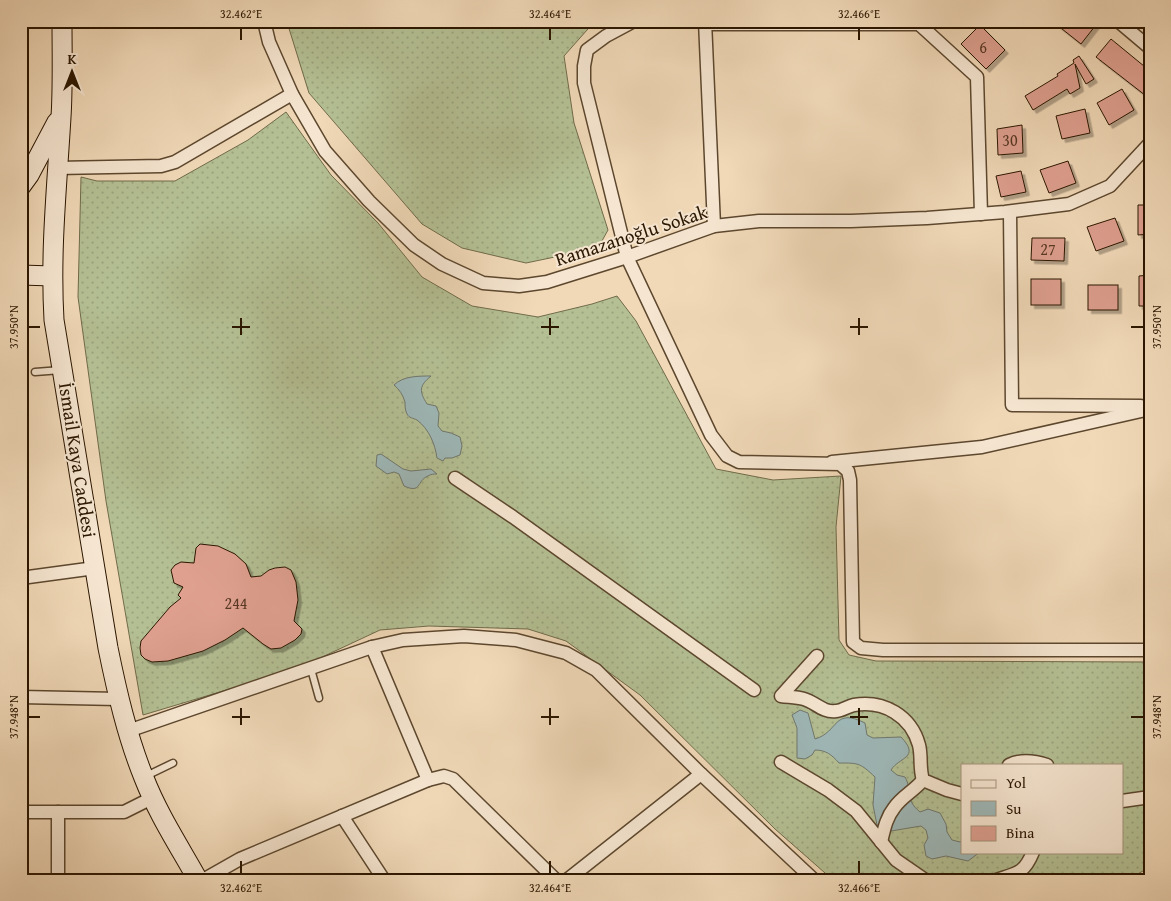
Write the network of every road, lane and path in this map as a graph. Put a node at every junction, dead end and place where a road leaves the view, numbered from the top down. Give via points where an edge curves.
1 (62, 21) edge
2 (264, 21) edge
3 (634, 21) edge
4 (1118, 21) edge
5 (705, 22) edge
6 (920, 23) edge
7 (1150, 48) edge
8 (292, 94) junction
9 (61, 114) junction
10 (1150, 143) edge
11 (57, 168) junction
12 (21, 186) edge
13 (1010, 212) junction
14 (981, 214) junction
15 (714, 226) junction
16 (627, 257) junction
17 (21, 275) edge
18 (52, 276) junction
19 (63, 370) junction
20 (35, 372) dead end
21 (1150, 408) edge
22 (819, 463) junction
23 (455, 478) dead end
24 (95, 568) junction
25 (21, 578) edge
26 (372, 647) junction
27 (1150, 650) edge
28 (817, 656) dead end
29 (311, 669) junction
30 (754, 690) dead end
31 (21, 697) edge
32 (319, 698) dead end
33 (118, 699) junction
34 (128, 731) junction
35 (781, 762) dead end
36 (173, 763) dead end
37 (1015, 764) edge
38 (1044, 764) edge
39 (701, 774) junction
40 (143, 777) junction
41 (428, 780) junction
42 (923, 780) junction
43 (961, 794) edge
44 (1150, 797) edge
45 (152, 798) junction
46 (1124, 801) edge
47 (21, 812) edge
48 (58, 812) junction
49 (342, 816) junction
50 (882, 837) junction
51 (1031, 854) edge
52 (58, 880) edge
53 (198, 880) edge
54 (204, 880) edge
55 (384, 880) edge
56 (556, 880) edge
57 (567, 880) edge
58 (814, 880) edge
59 (925, 880) edge
60 (996, 880) edge

1 - 9 street, İsmail Kaya Caddesi
2 - 8 street, Ramazanoğlu Sokak via 269,42
3 - 16 street via 587,50 584,66 584,83
4 - 7 street
5 - 6 street
5 - 15 street
6 - 14 street via 977,77
8 - 11 street via 175,162 161,166
8 - 16 street, Ramazanoğlu Sokak via 325,151 362,194 414,245 442,264 482,283 519,286 547,282
9 - 11 street, İsmail Kaya Caddesi
9 - 12 street via 30,175
10 - 13 street, Ramazanoğlu Sokak via 1110,186 1069,204
11 - 18 street, İsmail Kaya Caddesi
13 - 14 street, Ramazanoğlu Sokak
13 - 21 street via 1012,405
14 - 15 street, Ramazanoğlu Sokak via 851,221 759,221
15 - 16 street, Ramazanoğlu Sokak
16 - 22 street via 711,435 727,456 739,462
17 - 18 street
18 - 19 street, İsmail Kaya Caddesi via 54,320
19 - 20 lane
19 - 24 street, İsmail Kaya Caddesi
21 - 22 street via 982,447
22 - 27 street via 840,464 848,471 852,632 853,642 861,648
23 - 30 street
24 - 25 street
24 - 33 street, İsmail Kaya Caddesi
26 - 29 street
26 - 39 street via 403,640 464,636 516,640 566,653 596,670
26 - 41 street
28 - 42 street via 781,696 805,699 816,707 835,712 853,705 888,707 914,730 921,754
29 - 32 lane
29 - 34 street
31 - 33 street
33 - 34 street, İsmail Kaya Caddesi
34 - 40 street, İsmail Kaya Caddesi
35 - 50 street via 828,790 856,811
36 - 40 lane
37 - 38 street via 1034,761
39 - 57 street
39 - 58 street
40 - 45 street, İsmail Kaya Caddesi
41 - 49 street
41 - 56 street via 444,776 453,779
42 - 43 street
42 - 50 street via 894,808
44 - 46 street
45 - 48 street via 124,812
45 - 53 street, İsmail Kaya Caddesi
47 - 48 street
48 - 52 street
49 - 54 street via 240,859
49 - 55 street
50 - 59 street via 896,860
51 - 60 street via 1027,866

